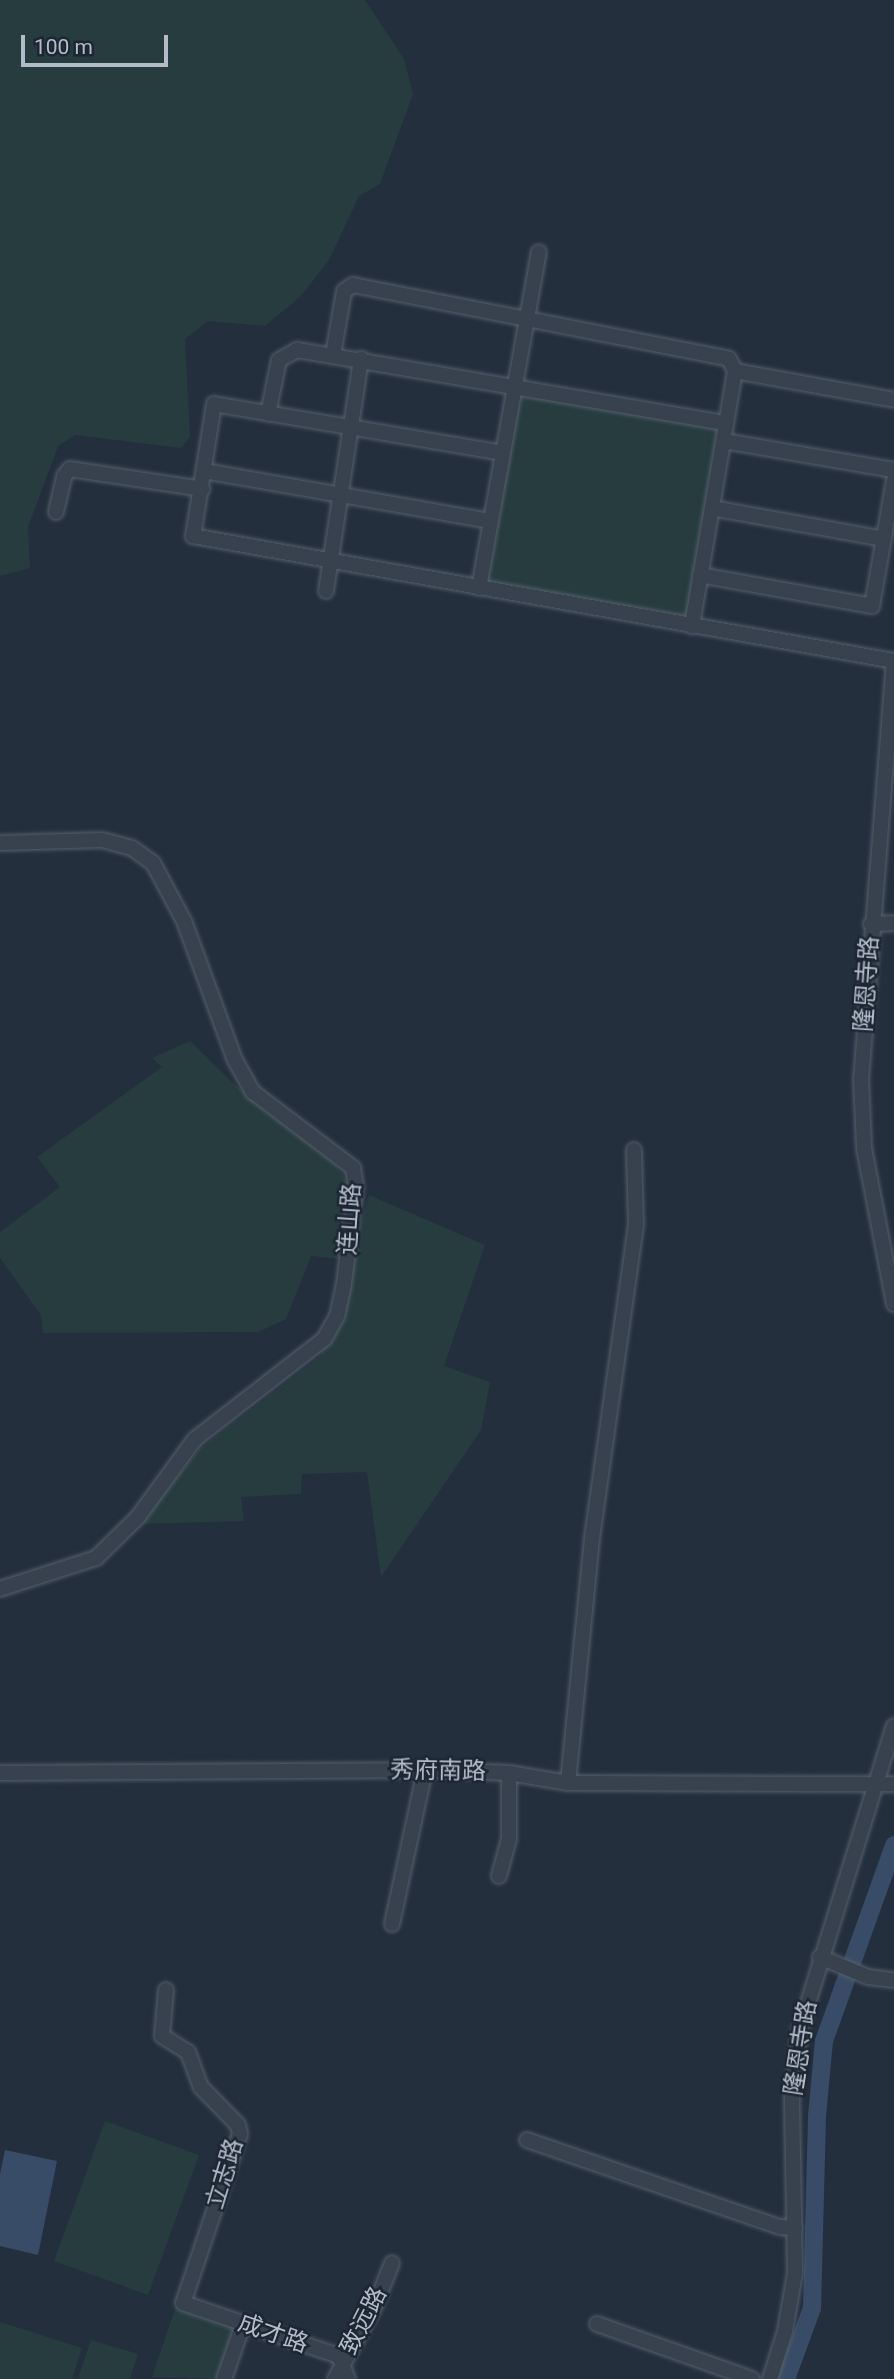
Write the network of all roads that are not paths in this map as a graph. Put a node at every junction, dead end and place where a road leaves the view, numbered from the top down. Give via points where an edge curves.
1 (539, 252) dead end
2 (527, 317) junction
3 (333, 355) junction
4 (361, 359) junction
5 (735, 371) junction
6 (515, 384) junction
7 (894, 400) edge
8 (268, 414) junction
9 (726, 423) junction
10 (351, 429) junction
11 (724, 441) junction
12 (503, 453) junction
13 (894, 470) edge
14 (204, 471) junction
15 (894, 480) edge
16 (202, 489) junction
17 (339, 495) junction
18 (712, 508) junction
19 (56, 512) dead end
20 (491, 521) junction
21 (884, 539) junction
22 (329, 561) junction
23 (700, 575) junction
24 (479, 588) junction
25 (326, 591) dead end
26 (692, 626) junction
27 (894, 661) edge
28 (0, 843) edge
29 (894, 923) edge
30 (871, 924) junction
31 (635, 1150) dead end
32 (888, 1249) edge
33 (894, 1304) edge
34 (0, 1589) edge
35 (894, 1726) edge
36 (425, 1770) junction
37 (0, 1773) edge
38 (509, 1773) junction
39 (568, 1783) junction
40 (894, 1784) edge
41 (875, 1787) junction
42 (894, 1794) edge
43 (499, 1876) dead end
44 (392, 1924) dead end
45 (824, 1959) junction
46 (894, 1980) edge
47 (166, 1990) dead end
48 (527, 2140) dead end
49 (795, 2228) junction
50 (392, 2263) dead end
51 (183, 2303) joint
52 (243, 2324) junction
53 (597, 2324) dead end
54 (344, 2361) junction
55 (224, 2379) edge
56 (335, 2379) edge
57 (348, 2379) edge
58 (752, 2379) edge
59 (770, 2379) edge

1 - 2 street
2 - 3 street via 353,285 344,291
2 - 5 street via 709,353 730,359
2 - 6 street
3 - 4 street
3 - 8 street via 297,350 279,360
4 - 6 street
4 - 10 street
5 - 7 street
5 - 9 street
6 - 9 street
6 - 12 street
8 - 10 street
8 - 14 street via 214,404
9 - 11 street
10 - 12 street
10 - 17 street
11 - 13 street
11 - 18 street
12 - 20 street
14 - 16 street
14 - 17 street
15 - 21 street
16 - 19 street via 70,469 64,476
16 - 22 street via 193,536
17 - 20 street
17 - 22 street
18 - 21 street
18 - 23 street
20 - 24 street
21 - 23 street via 872,606
22 - 24 street
22 - 25 street
23 - 26 street
24 - 26 street
26 - 27 street
27 - 30 street, 隆恩寺路
28 - 34 street, 连山路 via 102,840 132,848 153,863 184,921 235,1060 253,1092 353,1168 356,1187 342,1295 324,1339 195,1439 138,1517 96,1558
29 - 30 street
30 - 32 street, 隆恩寺路 via 862,1125
31 - 39 street via 636,1223 592,1538
32 - 33 street, 隆恩寺路
35 - 41 street, 隆恩寺路
36 - 37 street, 秀府南路
36 - 38 street, 秀府南路
36 - 44 street
38 - 39 street, 秀府南路
38 - 43 street via 509,1839
39 - 41 street, 秀府南路
40 - 41 street, 秀府南路
41 - 42 street, 秀府南路
41 - 45 street, 隆恩寺路
45 - 46 street via 868,1977
45 - 49 street, 隆恩寺路 via 794,2070
47 - 51 street, 立志路 via 162,2036 188,2052 201,2087 238,2125 240,2134
48 - 49 street via 768,2223
49 - 59 street, 隆恩寺路 via 792,2300
50 - 54 street, 致远路 via 375,2306
51 - 52 street, 成才路
52 - 54 street, 成才路
52 - 55 street
53 - 58 street
54 - 56 street, 致远路
54 - 57 street

